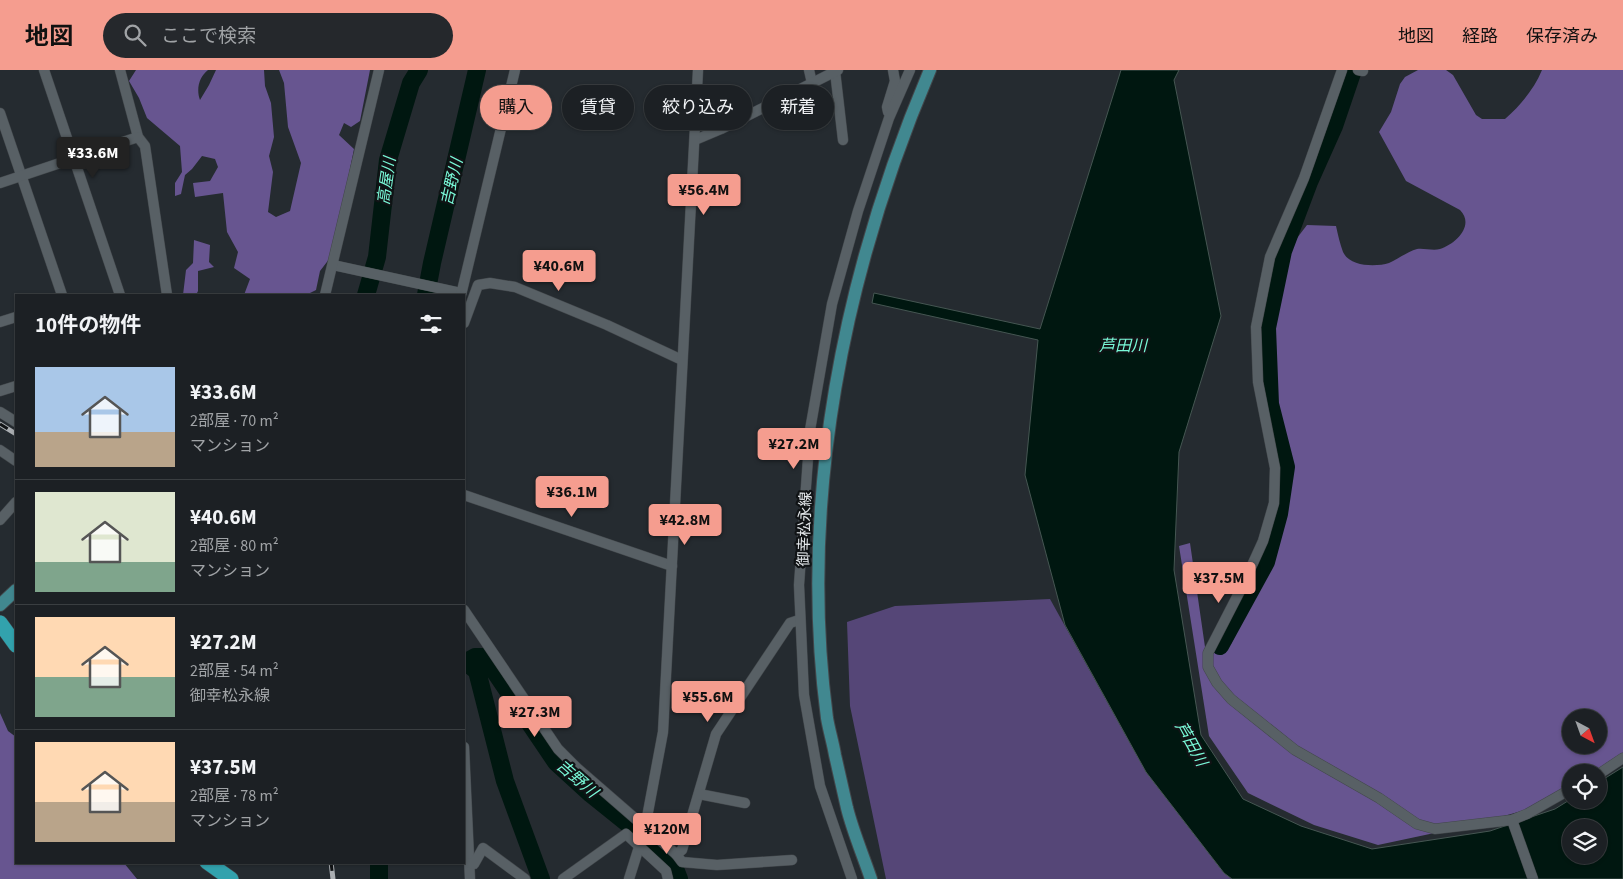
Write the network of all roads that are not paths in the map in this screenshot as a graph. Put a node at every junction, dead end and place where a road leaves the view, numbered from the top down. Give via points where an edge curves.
1 (44, 70) edge
2 (120, 70) edge
3 (379, 70) edge
4 (515, 70) edge
5 (698, 70) edge
6 (809, 70) edge
7 (893, 70) edge
8 (910, 70) edge
9 (930, 70) edge
10 (1342, 70) edge
11 (837, 71) edge
12 (812, 83) junction
13 (0, 113) edge
14 (889, 118) junction
15 (138, 137) junction
16 (695, 140) junction
17 (843, 140) dead end
18 (73, 158) junction
19 (21, 176) junction
20 (0, 183) edge
21 (333, 265) junction
22 (62, 294) edge
23 (120, 294) edge
24 (167, 294) edge
25 (326, 294) edge
26 (461, 294) edge
27 (15, 317) edge
28 (465, 320) edge
29 (0, 322) edge
30 (682, 360) junction
31 (15, 386) edge
32 (0, 391) edge
33 (0, 412) edge
34 (15, 421) edge
35 (0, 450) edge
36 (15, 460) edge
37 (465, 494) edge
38 (15, 503) edge
39 (0, 520) edge
40 (672, 566) junction
41 (15, 591) edge
42 (0, 605) edge
43 (465, 611) edge
44 (799, 620) junction
45 (0, 623) edge
46 (15, 644) edge
47 (1623, 758) edge
48 (465, 766) edge
49 (1607, 769) edge
50 (699, 794) junction
51 (1562, 794) edge
52 (745, 803) dead end
53 (1512, 820) junction
54 (645, 828) junction
55 (640, 846) junction
56 (676, 854) junction
57 (792, 860) dead end
58 (470, 863) junction
59 (210, 864) edge
60 (231, 879) edge
61 (470, 879) edge
62 (525, 879) edge
63 (563, 879) edge
64 (628, 879) edge
65 (668, 879) edge
66 (852, 879) edge
67 (871, 879) edge
68 (1533, 879) edge

1 - 18 street
2 - 15 street
3 - 21 street
4 - 26 street
5 - 16 street
6 - 12 street
7 - 14 street via 895,81 887,107
8 - 14 street
9 - 67 main road, 御幸松永線 via 891,170 866,248 837,381 823,483 820,646 828,720 847,809
10 - 53 street via 1307,170 1270,257 1256,328 1258,382 1275,468 1274,503 1263,541 1244,585 1208,653 1208,667 1231,699 1295,750 1380,798 1417,824 1435,829
11 - 12 street
11 - 17 street
12 - 16 street
13 - 19 street
14 - 44 street via 832,304 810,430
15 - 18 street
15 - 24 street via 145,146
16 - 30 street
18 - 19 street
18 - 23 street
19 - 20 street
19 - 22 street
21 - 25 street
21 - 26 street
27 - 29 street
28 - 30 street via 478,285 490,283 515,287
30 - 40 street
31 - 32 street
33 - 34 street
35 - 36 street
37 - 40 street
38 - 39 street
40 - 54 street via 664,732
41 - 42 main road
43 - 54 street via 558,749
44 - 50 street via 790,623 716,734
44 - 66 street via 804,695 820,786
45 - 46 highway
47 - 49 street
48 - 58 street
50 - 52 street
50 - 56 street via 682,850
51 - 53 street
53 - 68 street
54 - 55 street
54 - 56 street
55 - 63 street via 626,834
55 - 64 street
55 - 65 street via 666,872
56 - 57 street via 682,862 717,865
58 - 61 street
58 - 62 street via 474,864 483,848
59 - 60 highway

